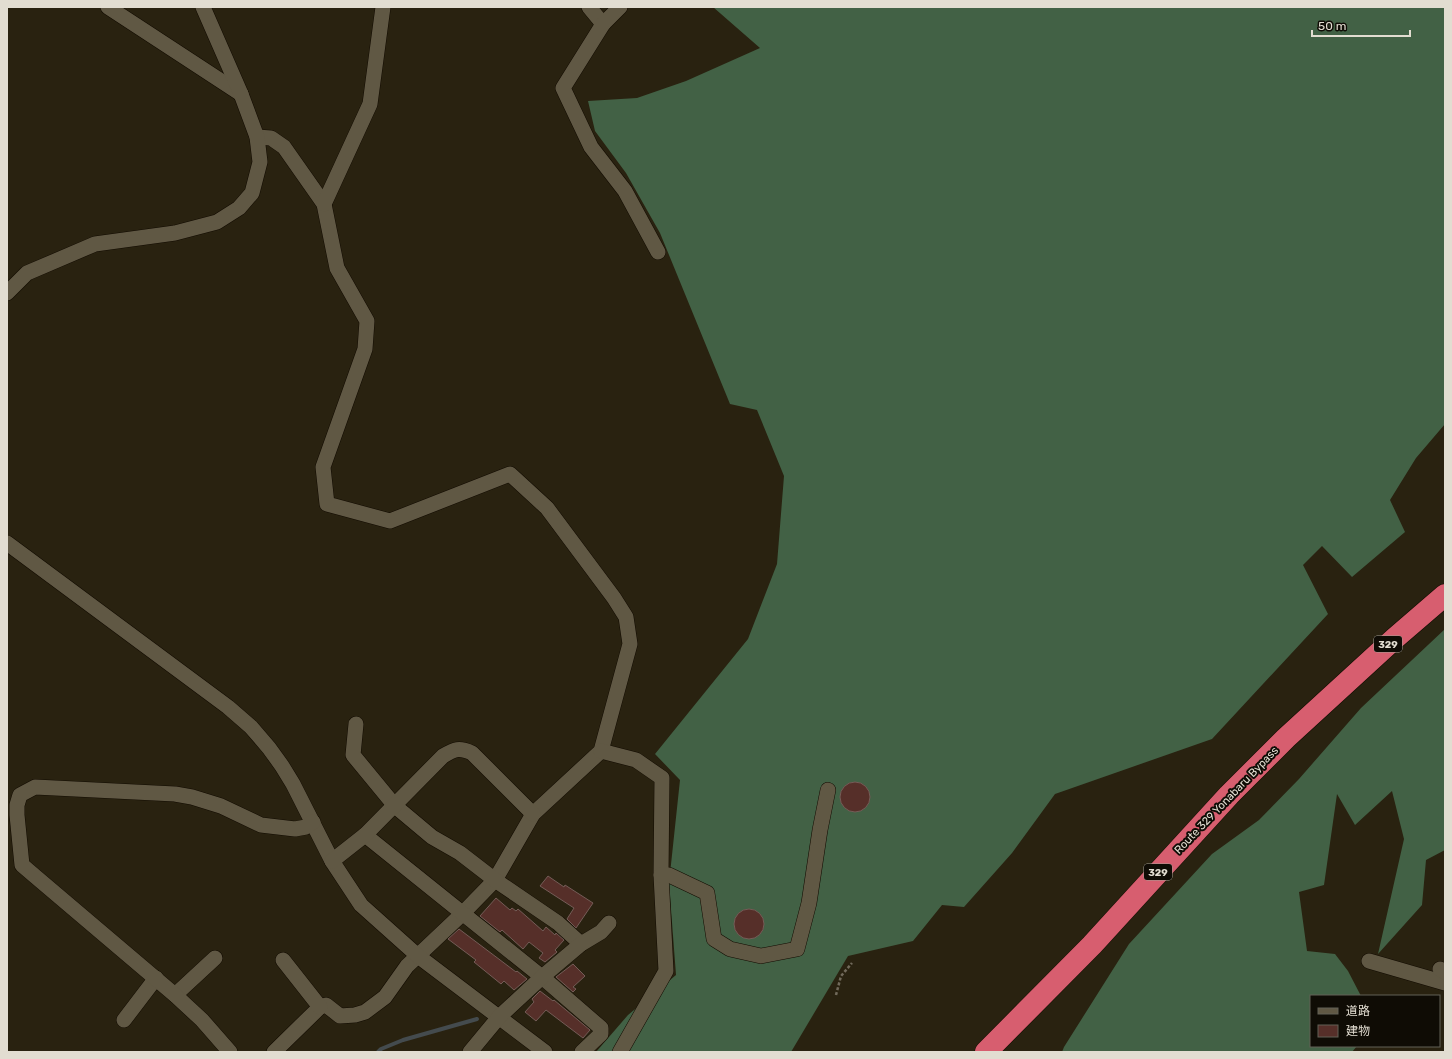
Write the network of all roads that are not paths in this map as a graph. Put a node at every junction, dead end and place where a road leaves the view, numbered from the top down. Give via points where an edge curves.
1 (108, 7) edge
2 (203, 7) edge
3 (383, 7) edge
4 (590, 7) edge
5 (620, 7) edge
6 (603, 24) junction
7 (241, 94) junction
8 (257, 137) junction
9 (324, 204) junction
10 (658, 252) dead end
11 (7, 293) edge
12 (7, 543) edge
13 (1445, 595) edge
14 (356, 724) dead end
15 (601, 750) junction
16 (828, 790) dead end
17 (395, 806) junction
18 (533, 814) junction
19 (313, 822) junction
20 (365, 835) junction
21 (332, 861) junction
22 (661, 875) junction
23 (495, 880) junction
24 (462, 914) junction
25 (609, 923) dead end
26 (581, 944) junction
27 (418, 956) junction
28 (215, 958) dead end
29 (283, 960) dead end
30 (1369, 961) dead end
31 (1443, 975) edge
32 (542, 977) junction
33 (156, 978) junction
34 (175, 995) junction
35 (320, 1007) junction
36 (499, 1017) junction
37 (124, 1020) dead end
38 (230, 1052) edge
39 (274, 1052) edge
40 (470, 1052) edge
41 (545, 1052) edge
42 (582, 1052) edge
43 (620, 1052) edge
44 (986, 1052) edge

1 - 7 street
2 - 7 street
3 - 9 street via 370,104
4 - 6 street
5 - 6 street
6 - 10 street via 563,88 591,147 625,191
7 - 8 street
8 - 9 street via 271,138 284,147
8 - 11 street via 260,162 252,193 239,208 217,222 175,233 95,244 28,273
9 - 15 street via 337,268 367,321 365,349 323,468 327,504 390,521 510,474 547,508 626,617 630,644
12 - 19 street via 228,707 250,727 282,766
13 - 44 highway, Route 329 Yonabaru Bypass / 329 via 1286,738 1229,795 1092,945
14 - 17 street via 353,755
15 - 18 street
15 - 22 street via 636,760 662,778
16 - 22 street via 809,903 797,949 761,956 730,949 714,939 707,893 669,875
17 - 18 street via 443,756 462,748 472,753
17 - 20 street
17 - 23 street via 432,837 460,853
18 - 23 street
19 - 21 street
19 - 33 street via 306,827 295,829 261,825 221,806 192,797 163,793 35,787 20,795 17,810 22,865
20 - 21 street
20 - 24 street
21 - 27 street via 361,905
22 - 43 street via 666,971
23 - 24 street
23 - 26 street via 558,924
24 - 27 street
24 - 32 street
25 - 26 street via 601,932
26 - 32 street
27 - 35 street via 406,966 385,998 365,1012 340,1016 326,1005
27 - 36 street
28 - 34 street
29 - 35 street
30 - 31 street
32 - 36 street
32 - 42 street via 601,1028 601,1034
33 - 34 street
33 - 37 street
34 - 38 street via 202,1020
35 - 39 street
36 - 40 street
36 - 41 street

